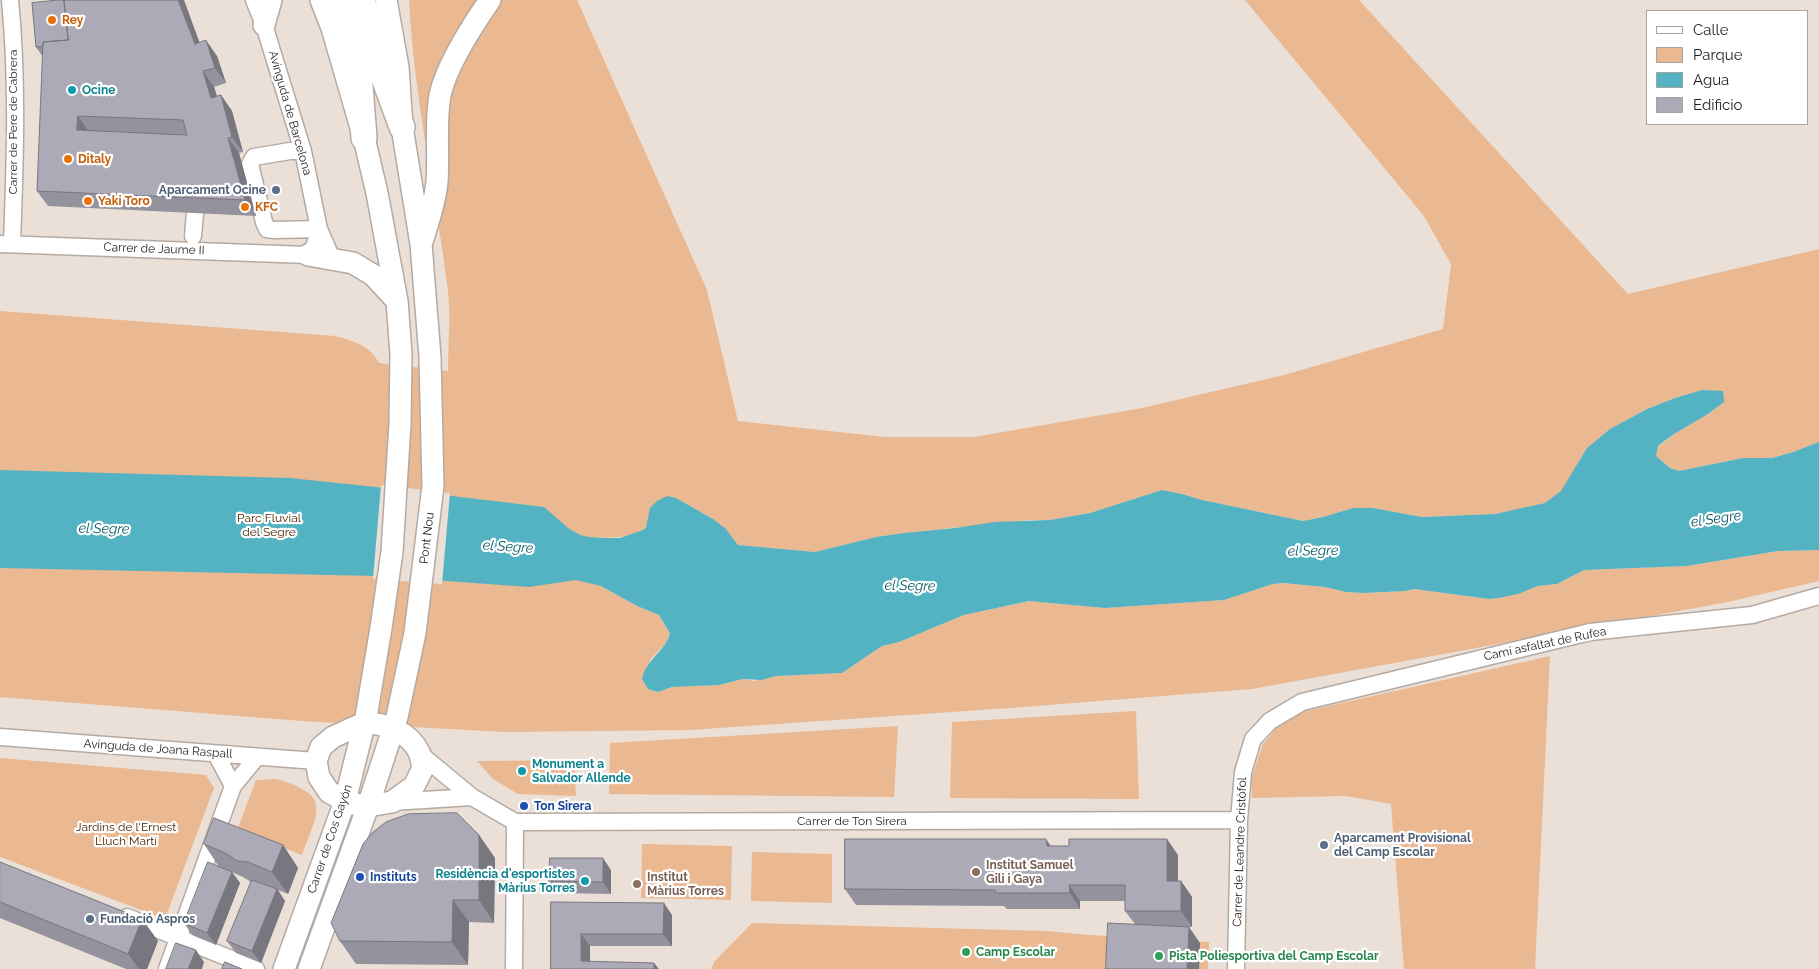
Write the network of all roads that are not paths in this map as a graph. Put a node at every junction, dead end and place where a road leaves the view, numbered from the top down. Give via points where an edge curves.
1 (10, 0) edge
2 (254, 0) edge
3 (271, 0) edge
4 (321, 0) edge
5 (339, 0) edge
6 (362, 0) edge
7 (386, 0) edge
8 (490, 0) edge
9 (264, 25) junction
10 (402, 127) junction
11 (364, 138) junction
12 (303, 151) junction
13 (195, 213) edge
14 (319, 229) junction
15 (193, 236) dead end
16 (6, 244) edge
17 (421, 244) junction
18 (308, 255) junction
19 (332, 259) junction
20 (397, 301) junction
21 (1819, 596) edge
22 (1302, 702) joint
23 (366, 715) junction
24 (395, 722) junction
25 (0, 737) edge
26 (419, 752) junction
27 (216, 754) junction
28 (257, 756) junction
29 (316, 761) junction
30 (233, 786) junction
31 (472, 797) junction
32 (344, 802) junction
33 (392, 802) junction
34 (368, 806) junction
35 (1240, 820) junction
36 (515, 822) junction
37 (110, 910) edge
38 (179, 938) junction
39 (222, 963) edge
40 (167, 969) edge
41 (256, 969) edge
42 (284, 969) edge
43 (309, 969) edge
44 (514, 969) edge
45 (1236, 969) edge

1 - 16 street, Carrer de Pere de Cabrera via 16,133
2 - 9 street, Avinguda de Barcelona
3 - 9 main road
4 - 11 main road
5 - 11 highway via 359,73
6 - 10 highway via 380,67
7 - 10 main road, Pont Nou via 398,67
8 - 17 main road via 471,28 440,94 437,182
9 - 12 street, Avinguda de Barcelona
10 - 17 main road, Pont Nou
11 - 20 main road
12 - 14 street, Avinguda de Barcelona
12 - 14 street via 254,157 250,164 267,229
13 - 15 street
14 - 18 street via 315,245
14 - 19 street, Avinguda de Barcelona
16 - 18 street, Carrer de Jaume II
17 - 24 main road, Pont Nou via 430,358 433,486 414,633
18 - 19 main road
19 - 20 main road via 353,263 373,275
20 - 23 main road via 401,354 400,424 392,552
21 - 22 street, Camí asfaltat de Rufea via 1752,615 1590,632
22 - 35 street, Carrer de Leandre Cristòfol via 1270,721 1253,739 1243,772
23 - 24 main road via 378,723
23 - 29 main road via 322,747
23 - 32 main road, Carrer de Cos Gayón
24 - 26 main road
24 - 34 main road, Carrer de Cos Gayón
25 - 27 street, Avinguda de Joana Raspall
26 - 31 street
26 - 33 main road via 423,768 414,786
27 - 28 street, Avinguda de Joana Raspall
27 - 30 street
28 - 29 street, Avinguda de Joana Raspall
28 - 30 street
29 - 32 main road via 319,778 329,792
30 - 38 street
31 - 33 street
31 - 36 street
32 - 34 main road
32 - 42 main road, Carrer de Cos Gayón
33 - 34 main road
34 - 43 main road, Carrer de Cos Gayón
35 - 36 street, Carrer de Ton Sirera
35 - 45 street, Carrer de Leandre Cristòfol
36 - 44 street
37 - 38 street
38 - 39 street
38 - 40 street
39 - 41 street

